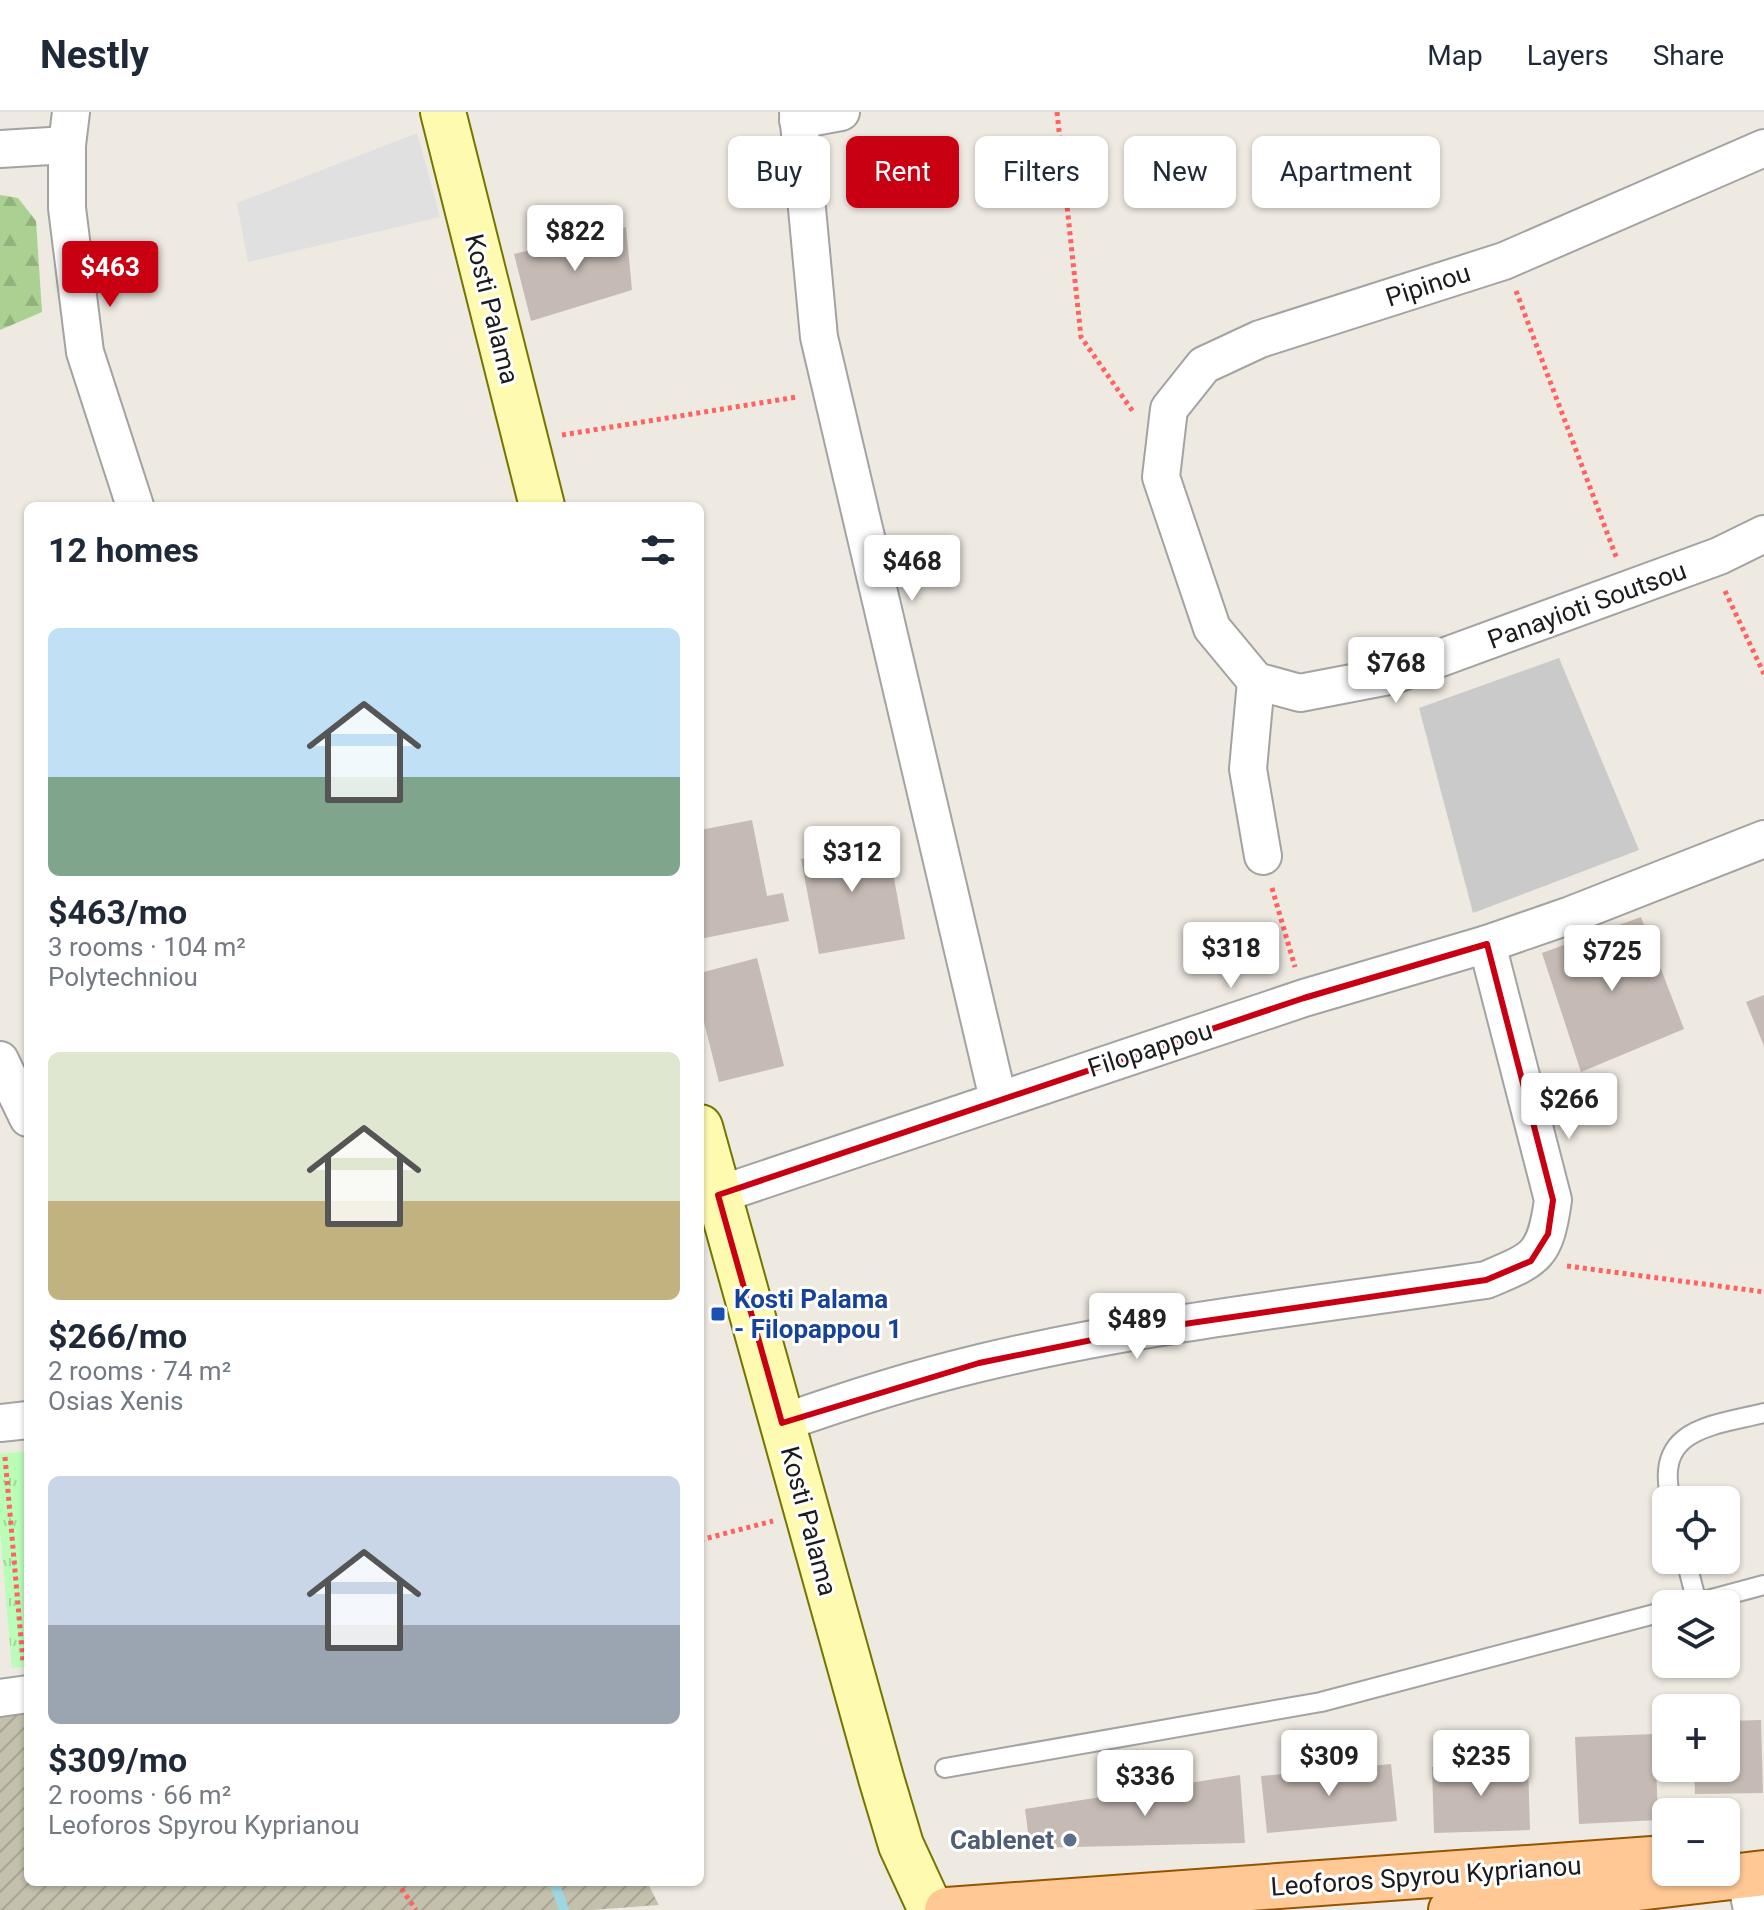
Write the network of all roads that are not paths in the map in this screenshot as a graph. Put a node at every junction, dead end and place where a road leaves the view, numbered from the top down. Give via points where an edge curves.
1 (443, 112) edge
2 (841, 112) edge
3 (798, 116) edge
4 (69, 129) edge
5 (1764, 148) edge
6 (0, 149) edge
7 (134, 502) edge
8 (541, 502) edge
9 (1764, 534) edge
10 (1256, 681) junction
11 (1764, 839) edge
12 (1263, 856) road end
13 (1487, 944) junction
14 (0, 1060) edge
15 (998, 1099) junction
16 (24, 1110) edge
17 (704, 1142) edge
18 (718, 1195) junction
19 (1764, 1413) edge
20 (782, 1423) junction
21 (1668, 1486) edge
22 (1764, 1585) edge
23 (1740, 1591) edge
24 (1652, 1615) edge
25 (945, 1768) dead end
26 (1652, 1859) edge
27 (1750, 1872) edge
28 (931, 1910) edge
29 (947, 1910) edge
30 (1451, 1910) edge
31 (1464, 1910) edge

1 - 8 street, Kosti Palama
2 - 3 street
3 - 15 street via 819,337
4 - 6 street
4 - 7 street via 67,208 85,352
5 - 10 street, Pipinou via 1504,261 1260,339 1204,365 1169,409 1161,477 1212,628
9 - 10 street, Panayioti Soutsou via 1710,559 1394,675 1300,693
10 - 12 street via 1248,769
11 - 13 street, Filopappou
13 - 15 street, Filopappou
13 - 20 street via 1553,1200 1548,1234 1531,1261 1486,1280 1136,1331 979,1363
14 - 16 street
15 - 18 street, Filopappou
17 - 18 street, Kosti Palama
18 - 20 street, Kosti Palama
19 - 21 lane via 1691,1432 1672,1452
20 - 28 street, Kosti Palama via 901,1845
22 - 23 lane
24 - 25 lane via 1321,1702
26 - 29 main road, Leoforos Spyrou Kyprianou
27 - 31 main road, Leoforos Spyrou Kyprianou
30 - 31 main road, Leoforos Spyrou Kyprianou

